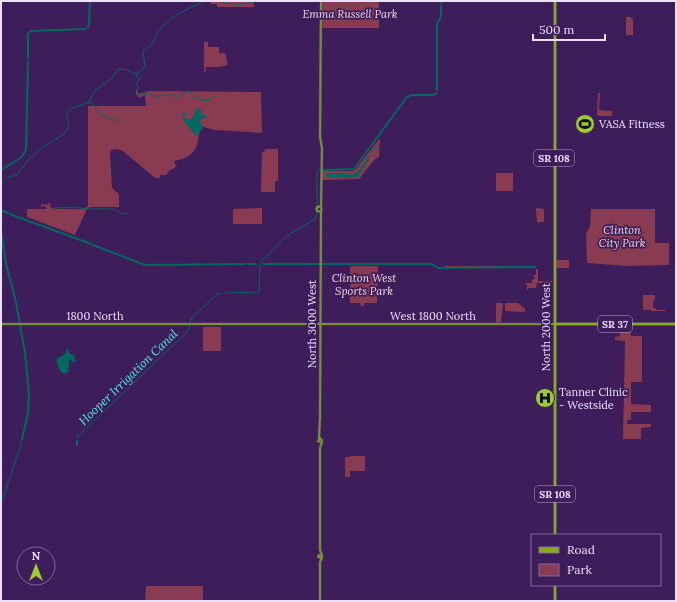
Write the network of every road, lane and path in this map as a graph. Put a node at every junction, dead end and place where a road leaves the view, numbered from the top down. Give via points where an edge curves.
1 (321, 1) edge
2 (555, 1) edge
3 (1, 324) edge
4 (190, 324) joint
5 (555, 324) junction
6 (676, 324) edge
7 (320, 325) junction
8 (555, 534) edge
9 (555, 586) edge
10 (320, 601) edge
11 (555, 601) edge

1 - 7 main road, North 3000 West via 322,148 320,206 317,208 320,211
2 - 5 main road, North 2000 West / SR 108
3 - 4 main road, 1800 North / SR 37
4 - 7 main road, West 1800 North / SR 37
5 - 6 main road, West 1800 North / SR 37
5 - 7 main road, West 1800 North / SR 37
5 - 8 main road, North 2000 West / SR 108
7 - 10 main road, North 3000 West
9 - 11 main road

